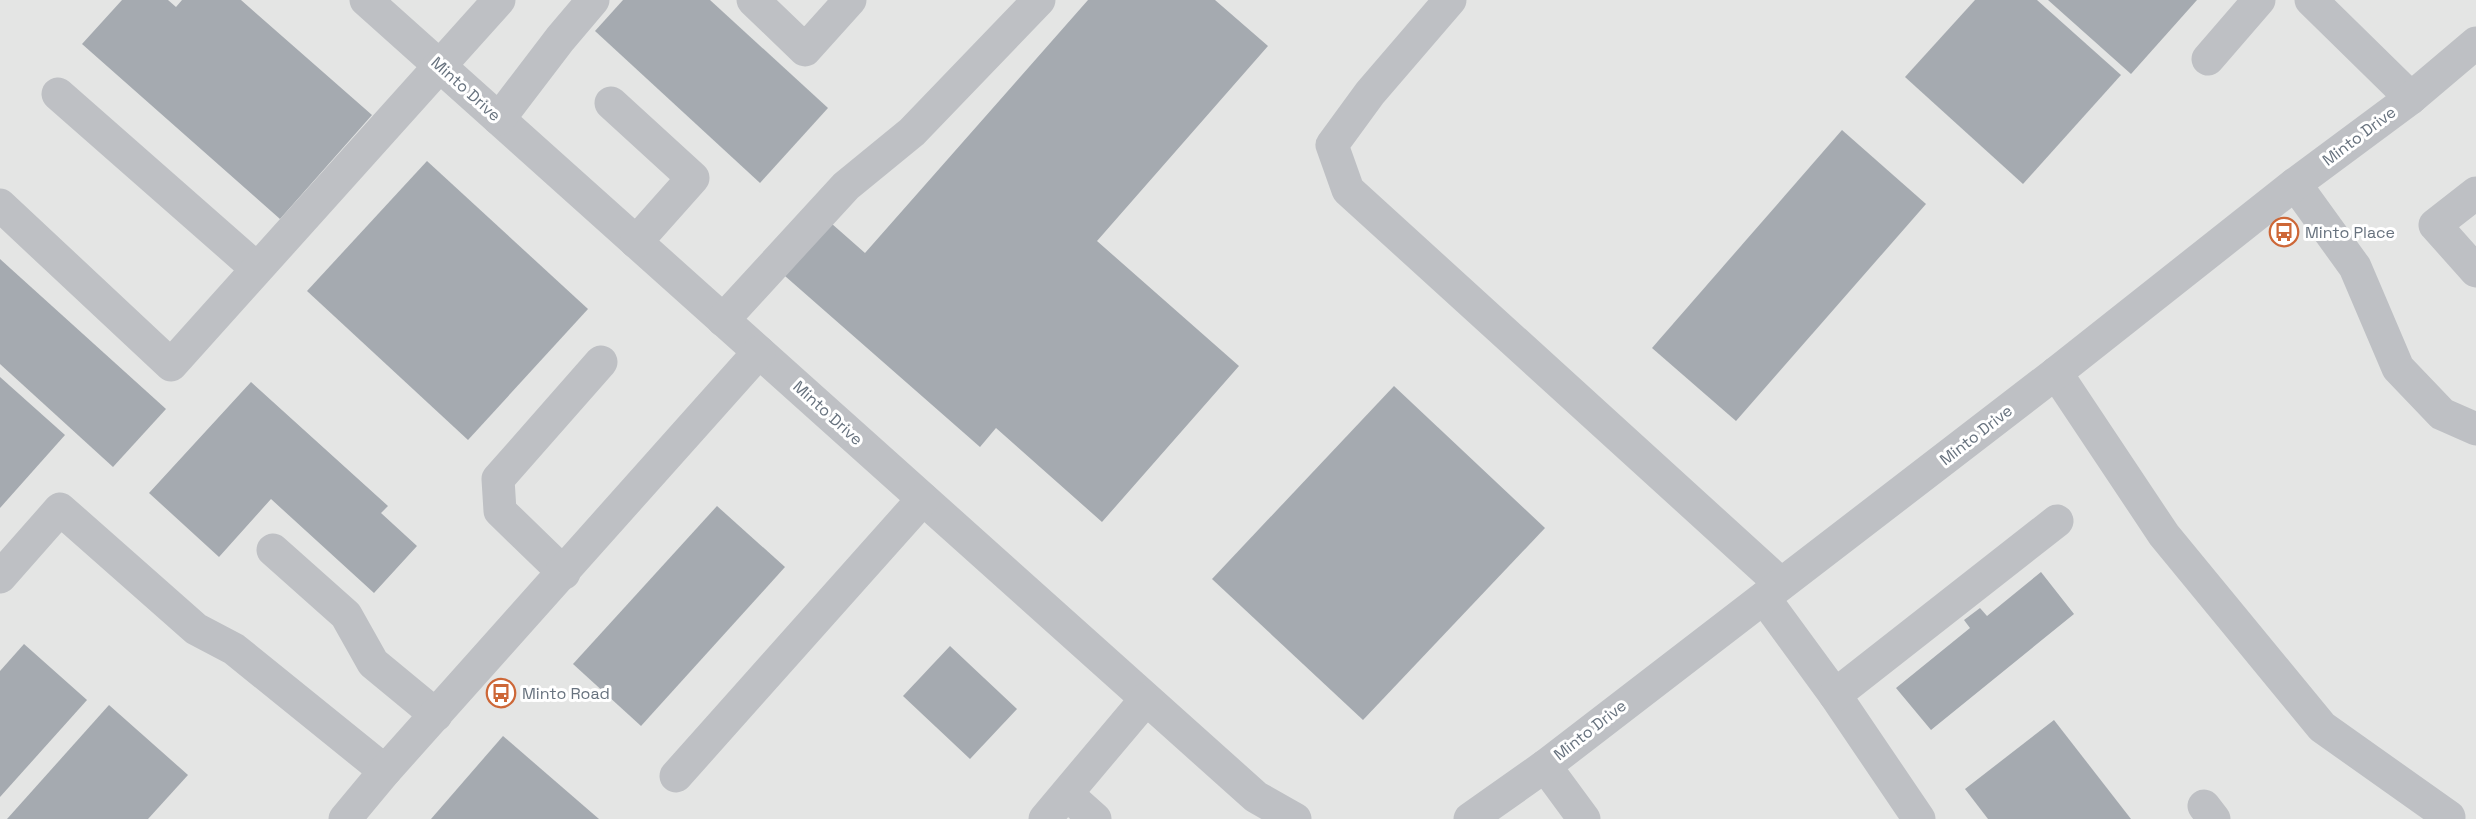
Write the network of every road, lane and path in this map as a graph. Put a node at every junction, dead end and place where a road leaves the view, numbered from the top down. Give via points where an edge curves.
1 (366, 0) edge
2 (499, 0) edge
3 (593, 0) edge
4 (753, 0) edge
5 (850, 0) edge
6 (1038, 0) edge
7 (1450, 0) edge
8 (2259, 0) edge
9 (2311, 0) edge
10 (2476, 43) edge
11 (2208, 59) dead end
12 (439, 65) junction
13 (58, 94) dead end
14 (2411, 98) junction
15 (611, 103) dead end
16 (499, 119) junction
17 (2295, 184) junction
18 (2476, 193) edge
19 (0, 205) edge
20 (636, 242) junction
21 (256, 268) junction
22 (2476, 271) edge
23 (723, 320) junction
24 (759, 352) junction
25 (601, 362) dead end
26 (2056, 373) junction
27 (2476, 429) edge
28 (923, 499) junction
29 (2057, 521) dead end
30 (273, 550) dead end
31 (564, 573) junction
32 (0, 577) edge
33 (1773, 591) junction
34 (1835, 695) junction
35 (1146, 699) junction
36 (436, 715) junction
37 (1545, 766) junction
38 (385, 771) junction
39 (676, 776) dead end
40 (1067, 794) junction
41 (2449, 817) dead end
42 (345, 819) edge
43 (1045, 819) edge
44 (1095, 819) edge
45 (1295, 819) edge
46 (1470, 819) edge
47 (1584, 819) edge
48 (1919, 819) edge

1 - 12 street, Minto Drive
2 - 12 street
3 - 16 street
4 - 5 street via 805,50
6 - 23 street via 912,132 846,186
7 - 33 street via 1370,93 1332,145 1348,190
8 - 11 street
9 - 14 street
10 - 14 street, Minto Drive
12 - 16 street, Minto Drive
12 - 21 street
13 - 21 street
14 - 17 street, Minto Drive
15 - 20 street via 693,178
16 - 20 street, Minto Drive
17 - 26 street, Minto Drive
17 - 27 street via 2355,267 2398,368 2442,414
18 - 22 street via 2435,225
19 - 21 street via 171,365
20 - 23 street, Minto Drive
23 - 24 street, Minto Drive
24 - 28 street, Minto Drive
24 - 31 street
25 - 31 street via 498,479 500,511
26 - 33 street, Minto Drive
26 - 41 street via 2164,535 2322,727
28 - 35 street, Minto Drive
28 - 39 street
29 - 34 street
30 - 36 street via 346,615 372,663
31 - 36 street
32 - 38 street via 60,509 196,629 234,649
33 - 34 street
33 - 37 street, Minto Drive
34 - 48 street
35 - 40 street
35 - 45 street, Minto Drive via 1256,797
36 - 38 street
37 - 46 street, Minto Drive
37 - 47 street
38 - 42 street
40 - 43 street
40 - 44 street

